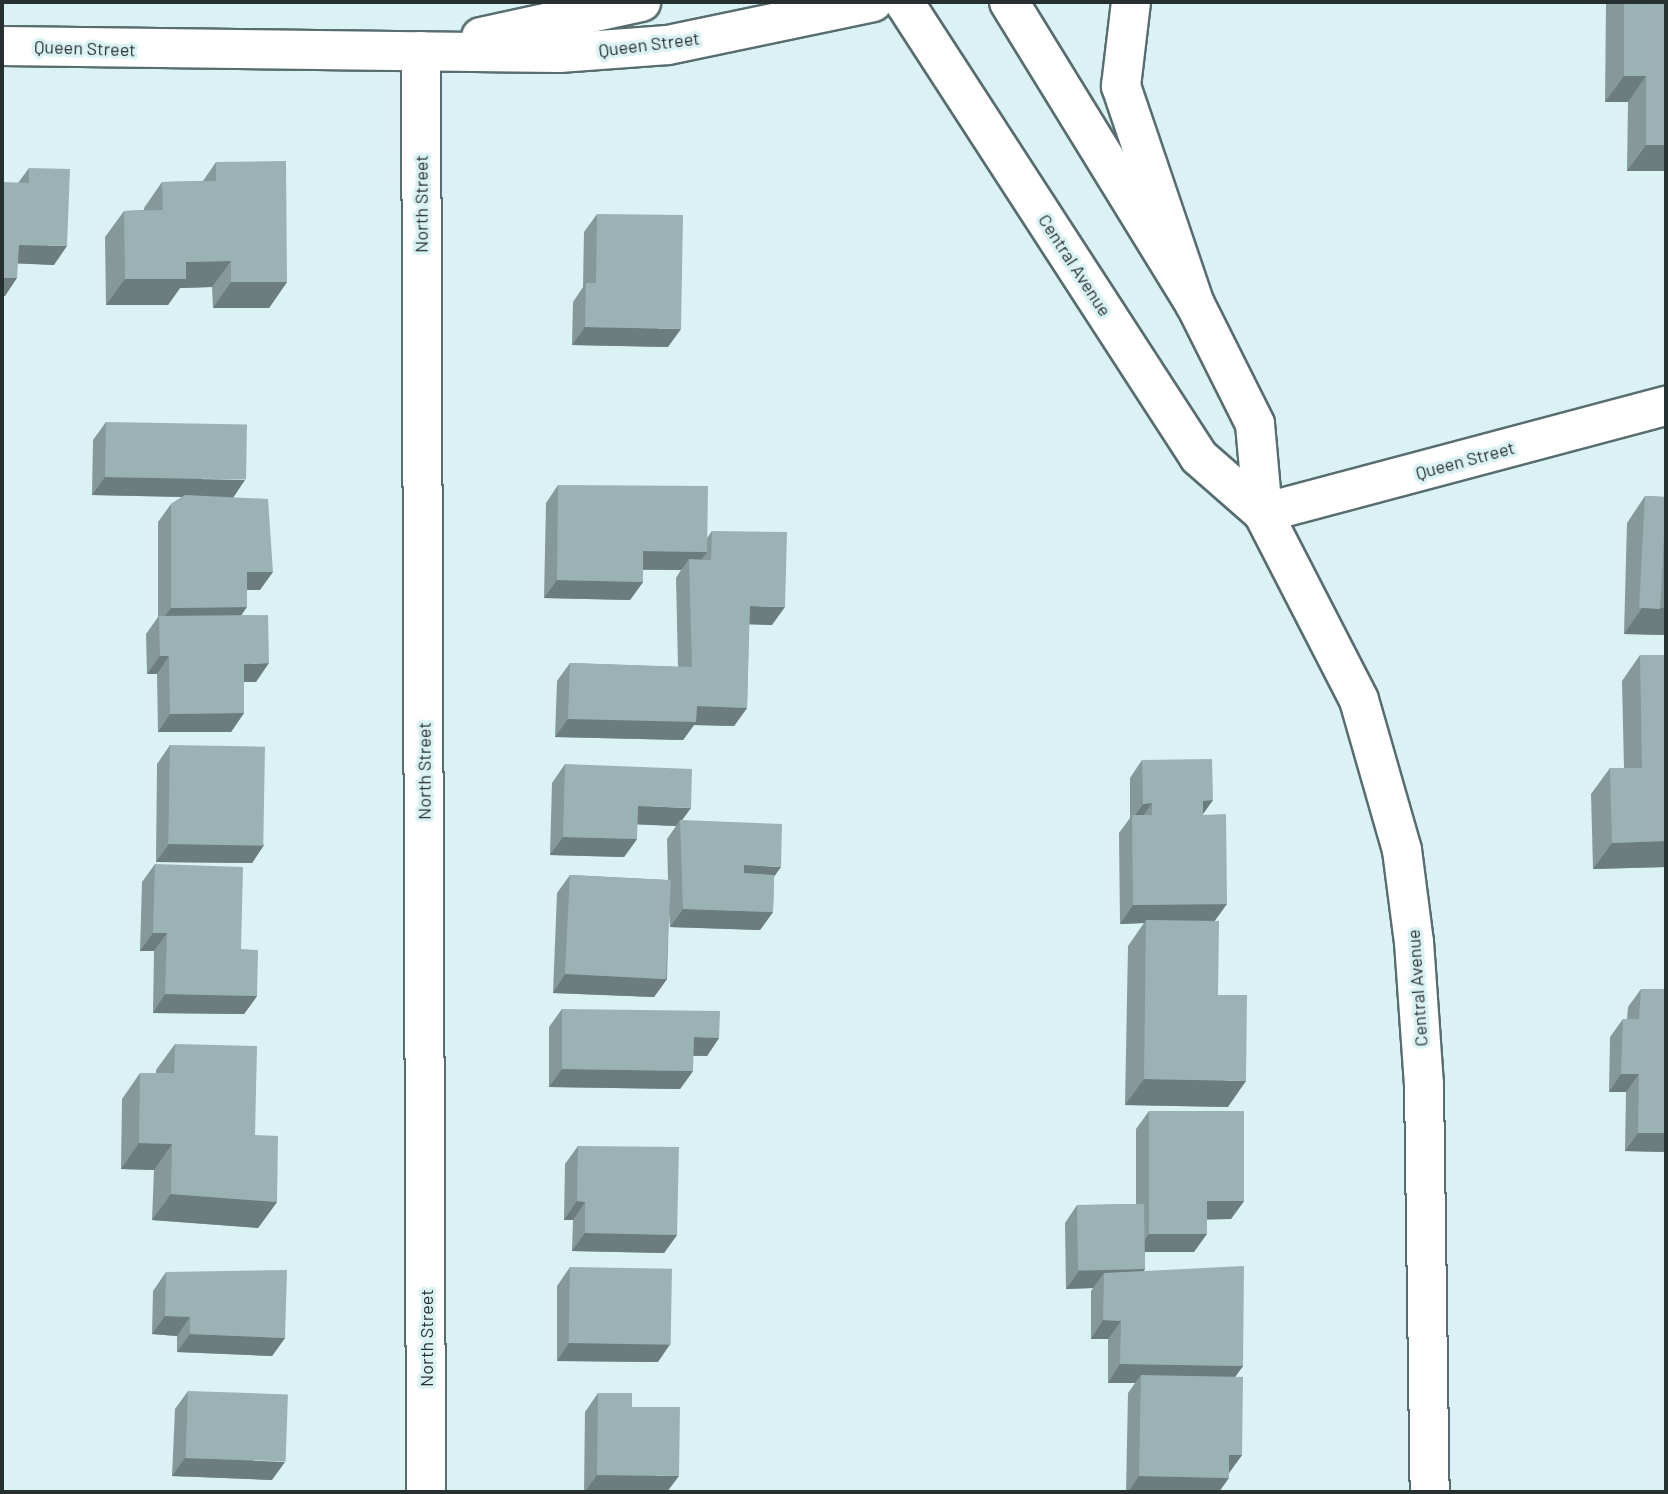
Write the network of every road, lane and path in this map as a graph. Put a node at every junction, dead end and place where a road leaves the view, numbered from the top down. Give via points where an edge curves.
1 (532, 2) edge
2 (641, 2) edge
3 (873, 2) edge
4 (904, 2) edge
5 (1009, 2) edge
6 (1131, 2) edge
7 (2, 46) edge
8 (421, 51) junction
9 (1195, 304) junction
10 (1666, 406) edge
11 (1264, 513) junction
12 (426, 1492) edge
13 (1430, 1492) edge

1 - 8 main road
2 - 8 main road, Queen Street
3 - 8 main road, Queen Street via 668,45 559,53
4 - 11 main road, Central Avenue via 1199,457
5 - 9 main road, Central Avenue
6 - 9 main road via 1121,86
7 - 8 main road, Queen Street via 312,54
8 - 12 main road, North Street
9 - 11 main road, Central Avenue via 1255,424
10 - 11 main road, Queen Street
11 - 13 main road, Central Avenue via 1359,700 1402,850 1424,1085

